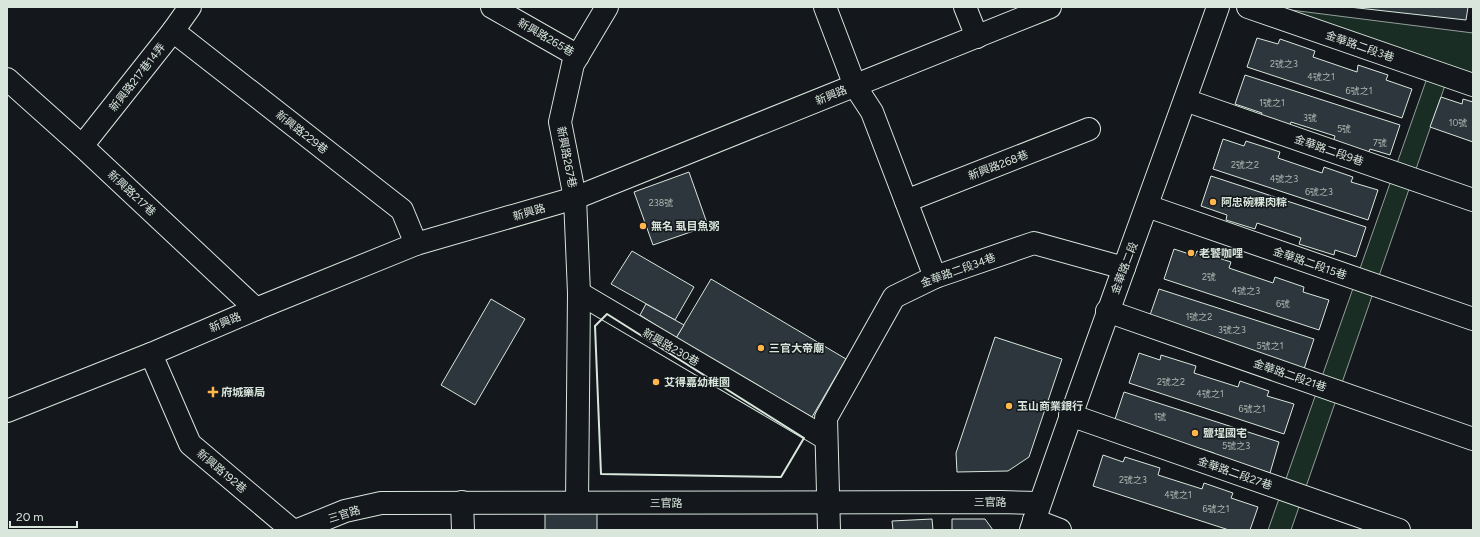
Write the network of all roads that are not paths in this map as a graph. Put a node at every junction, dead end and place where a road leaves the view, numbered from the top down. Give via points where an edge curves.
1 (190, 7) edge
2 (492, 7) edge
3 (607, 7) edge
4 (825, 7) edge
5 (965, 7) edge
6 (1050, 7) edge
7 (1218, 7) edge
8 (1248, 7) edge
9 (173, 31) junction
10 (977, 37) junction
11 (578, 56) junction
12 (7, 79) edge
13 (1473, 85) edge
14 (855, 86) junction
15 (1185, 100) junction
16 (1089, 129) dead end
17 (82, 146) junction
18 (575, 198) junction
19 (1473, 200) edge
20 (906, 201) junction
21 (1147, 206) junction
22 (416, 244) junction
23 (1124, 268) junction
24 (935, 277) junction
25 (579, 293) junction
26 (256, 309) junction
27 (1107, 311) junction
28 (1473, 320) edge
29 (151, 354) junction
30 (7, 411) edge
31 (1070, 415) junction
32 (825, 438) junction
33 (1473, 439) edge
34 (462, 502) junction
35 (577, 502) junction
36 (828, 503) junction
37 (1034, 518) edge
38 (292, 530) edge
39 (298, 530) edge
40 (463, 530) edge
41 (829, 530) edge
42 (1060, 530) edge
43 (1399, 530) edge

1 - 9 street, 新興路217巷14弄
2 - 11 street, 新興路265巷
3 - 11 street, 新興路267巷
4 - 14 street
5 - 10 street
6 - 10 street, 新興路
7 - 15 street, 金華路二段
8 - 13 street, 金華路二段3巷
9 - 17 street, 新興路217巷14弄
9 - 22 street, 新興路229巷 via 402,210
10 - 14 street, 新興路
11 - 18 street, 新興路267巷 via 573,64 560,122
12 - 17 street, 新興路217巷
14 - 18 street, 新興路
14 - 20 street via 872,112
15 - 19 street, 金華路二段9巷
15 - 21 street, 金華路二段
16 - 20 street, 新興路268巷
17 - 26 street, 新興路217巷
18 - 22 street, 新興路
18 - 25 street
20 - 24 street
21 - 23 street, 金華路二段
21 - 28 street, 金華路二段15巷
22 - 26 street, 新興路
23 - 24 street, 金華路二段34巷 via 1034,244
23 - 27 street, 金華路二段
24 - 32 street, 金華路二段34巷 via 894,297 826,418
25 - 32 street, 新興路230巷
25 - 35 street
26 - 29 street, 新興路
27 - 31 street, 金華路二段
27 - 33 street, 金華路二段21巷
29 - 30 street, 新興路
29 - 38 street, 新興路192巷 via 190,444
31 - 37 street, 金華路二段 via 1053,470
31 - 43 street, 金華路二段27巷
32 - 36 street, 金華路二段34巷
34 - 35 street, 三官路
34 - 39 street, 三官路 via 381,503 345,511
34 - 40 street
35 - 36 street, 三官路
36 - 37 street, 三官路 via 1001,502
36 - 41 street, 金華路二段34巷
37 - 42 street, 三官路

